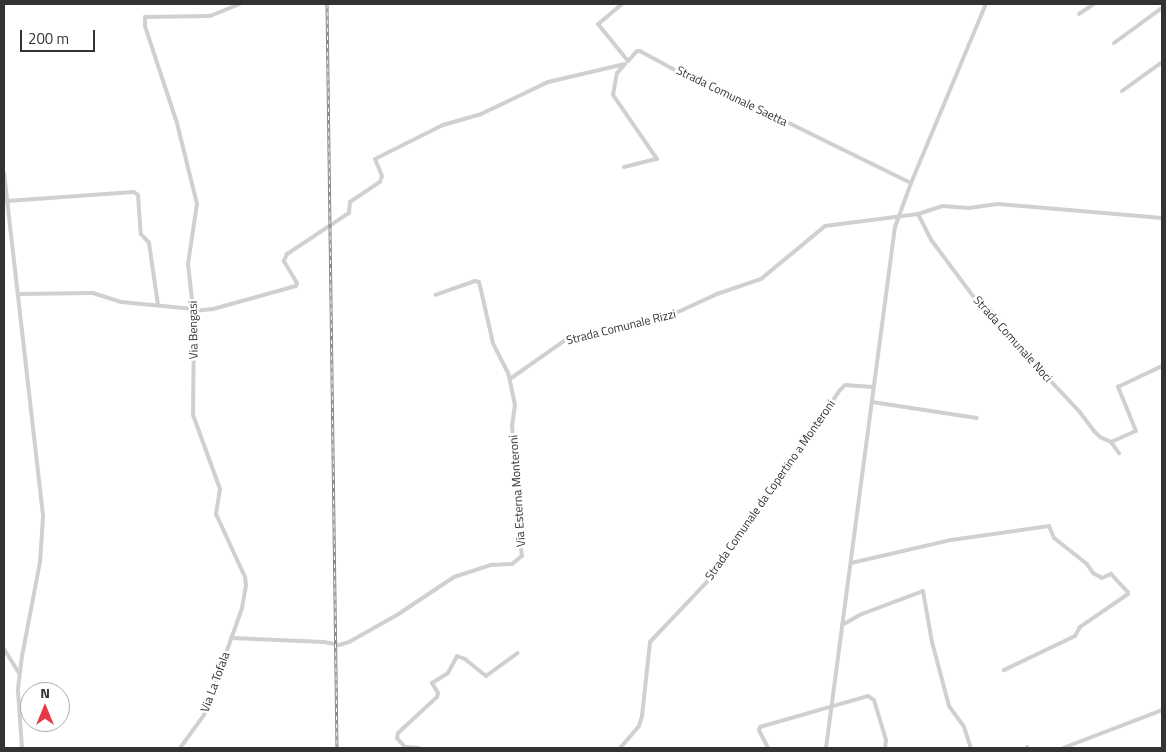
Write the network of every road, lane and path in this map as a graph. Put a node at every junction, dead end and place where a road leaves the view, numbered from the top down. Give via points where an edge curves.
1 (240, 4) edge
2 (622, 4) edge
3 (986, 4) edge
4 (1094, 4) edge
5 (1158, 4) edge
6 (1162, 9) edge
7 (1079, 14) dead end
8 (1114, 43) dead end
9 (626, 62) junction
10 (1162, 62) edge
11 (1122, 91) dead end
12 (624, 167) dead end
13 (4, 173) edge
14 (910, 183) junction
15 (7, 200) junction
16 (918, 214) junction
17 (897, 216) junction
18 (1162, 218) edge
19 (18, 294) junction
20 (435, 295) dead end
21 (158, 306) junction
22 (194, 310) junction
23 (1162, 366) edge
24 (510, 379) junction
25 (874, 388) junction
26 (872, 402) junction
27 (977, 418) dead end
28 (1111, 442) junction
29 (1119, 453) dead end
30 (850, 563) junction
31 (842, 625) junction
32 (231, 638) junction
33 (4, 649) edge
34 (518, 653) dead end
35 (1004, 670) dead end
36 (19, 673) junction
37 (832, 708) junction
38 (1162, 710) edge
39 (1076, 746) edge
40 (22, 748) edge
41 (180, 748) edge
42 (419, 748) edge
43 (620, 748) edge
44 (768, 748) edge
45 (826, 748) edge
46 (885, 748) edge
47 (970, 748) edge
48 (1063, 748) edge

1 - 22 street, Via Bengasi via 210,16 145,17 198,204 188,264
2 - 9 street via 598,24
3 - 14 street
4 - 7 street
5 - 6 street
6 - 8 street
9 - 12 street via 617,73 613,95 657,159
9 - 14 street, Strada Comunale Saetta via 640,51 704,86 726,92
9 - 22 street via 548,82 481,114 442,124 375,159 382,176 380,182 350,202 349,213 287,254 284,261 296,286 213,309
10 - 11 street
13 - 15 street
14 - 17 street
15 - 19 street
15 - 21 street via 134,192 138,195 141,234 149,243
16 - 17 street, Strada Comunale Rizzi
16 - 18 street, Strada Comunale Rizzi via 942,206 969,208 1014,204
16 - 28 street, Strada Comunale Noci via 936,246 976,300 989,308 1016,344 1100,437
17 - 24 street, Strada Comunale Rizzi via 824,226 761,279 717,294 665,318 565,340
17 - 25 street
19 - 21 street via 93,293 121,302
19 - 36 street via 43,517 40,562
20 - 24 street, Via Esterna Monteroni via 479,282 493,343
21 - 22 street
22 - 32 street, Via Bengasi via 193,415 220,489 216,514 245,577 242,608
23 - 28 street via 1118,387 1136,431
24 - 32 street, Via Esterna Monteroni via 515,405 512,426 517,521 522,551 518,560 454,577 397,615 339,645
25 - 26 street
25 - 43 street, Strada Comunale da Copertino a Monteroni via 845,385 840,390 718,567 650,642 642,716 639,726
26 - 27 street
26 - 30 street
28 - 29 street, Strada Comunale Noci
30 - 31 street
30 - 35 street via 951,540 1049,526 1054,538 1093,572 1102,578 1111,574 1128,592 1080,627 1075,636
31 - 37 street
31 - 47 street via 923,591 932,642 950,709 964,727
32 - 41 street, Via La Tofala via 204,715
33 - 36 street
34 - 42 street via 486,676 457,656 448,673 432,684 437,697 398,733 397,738 405,747
36 - 40 street
37 - 44 street via 760,727
37 - 45 street
37 - 46 street via 872,697 886,740
38 - 39 street
39 - 48 street

